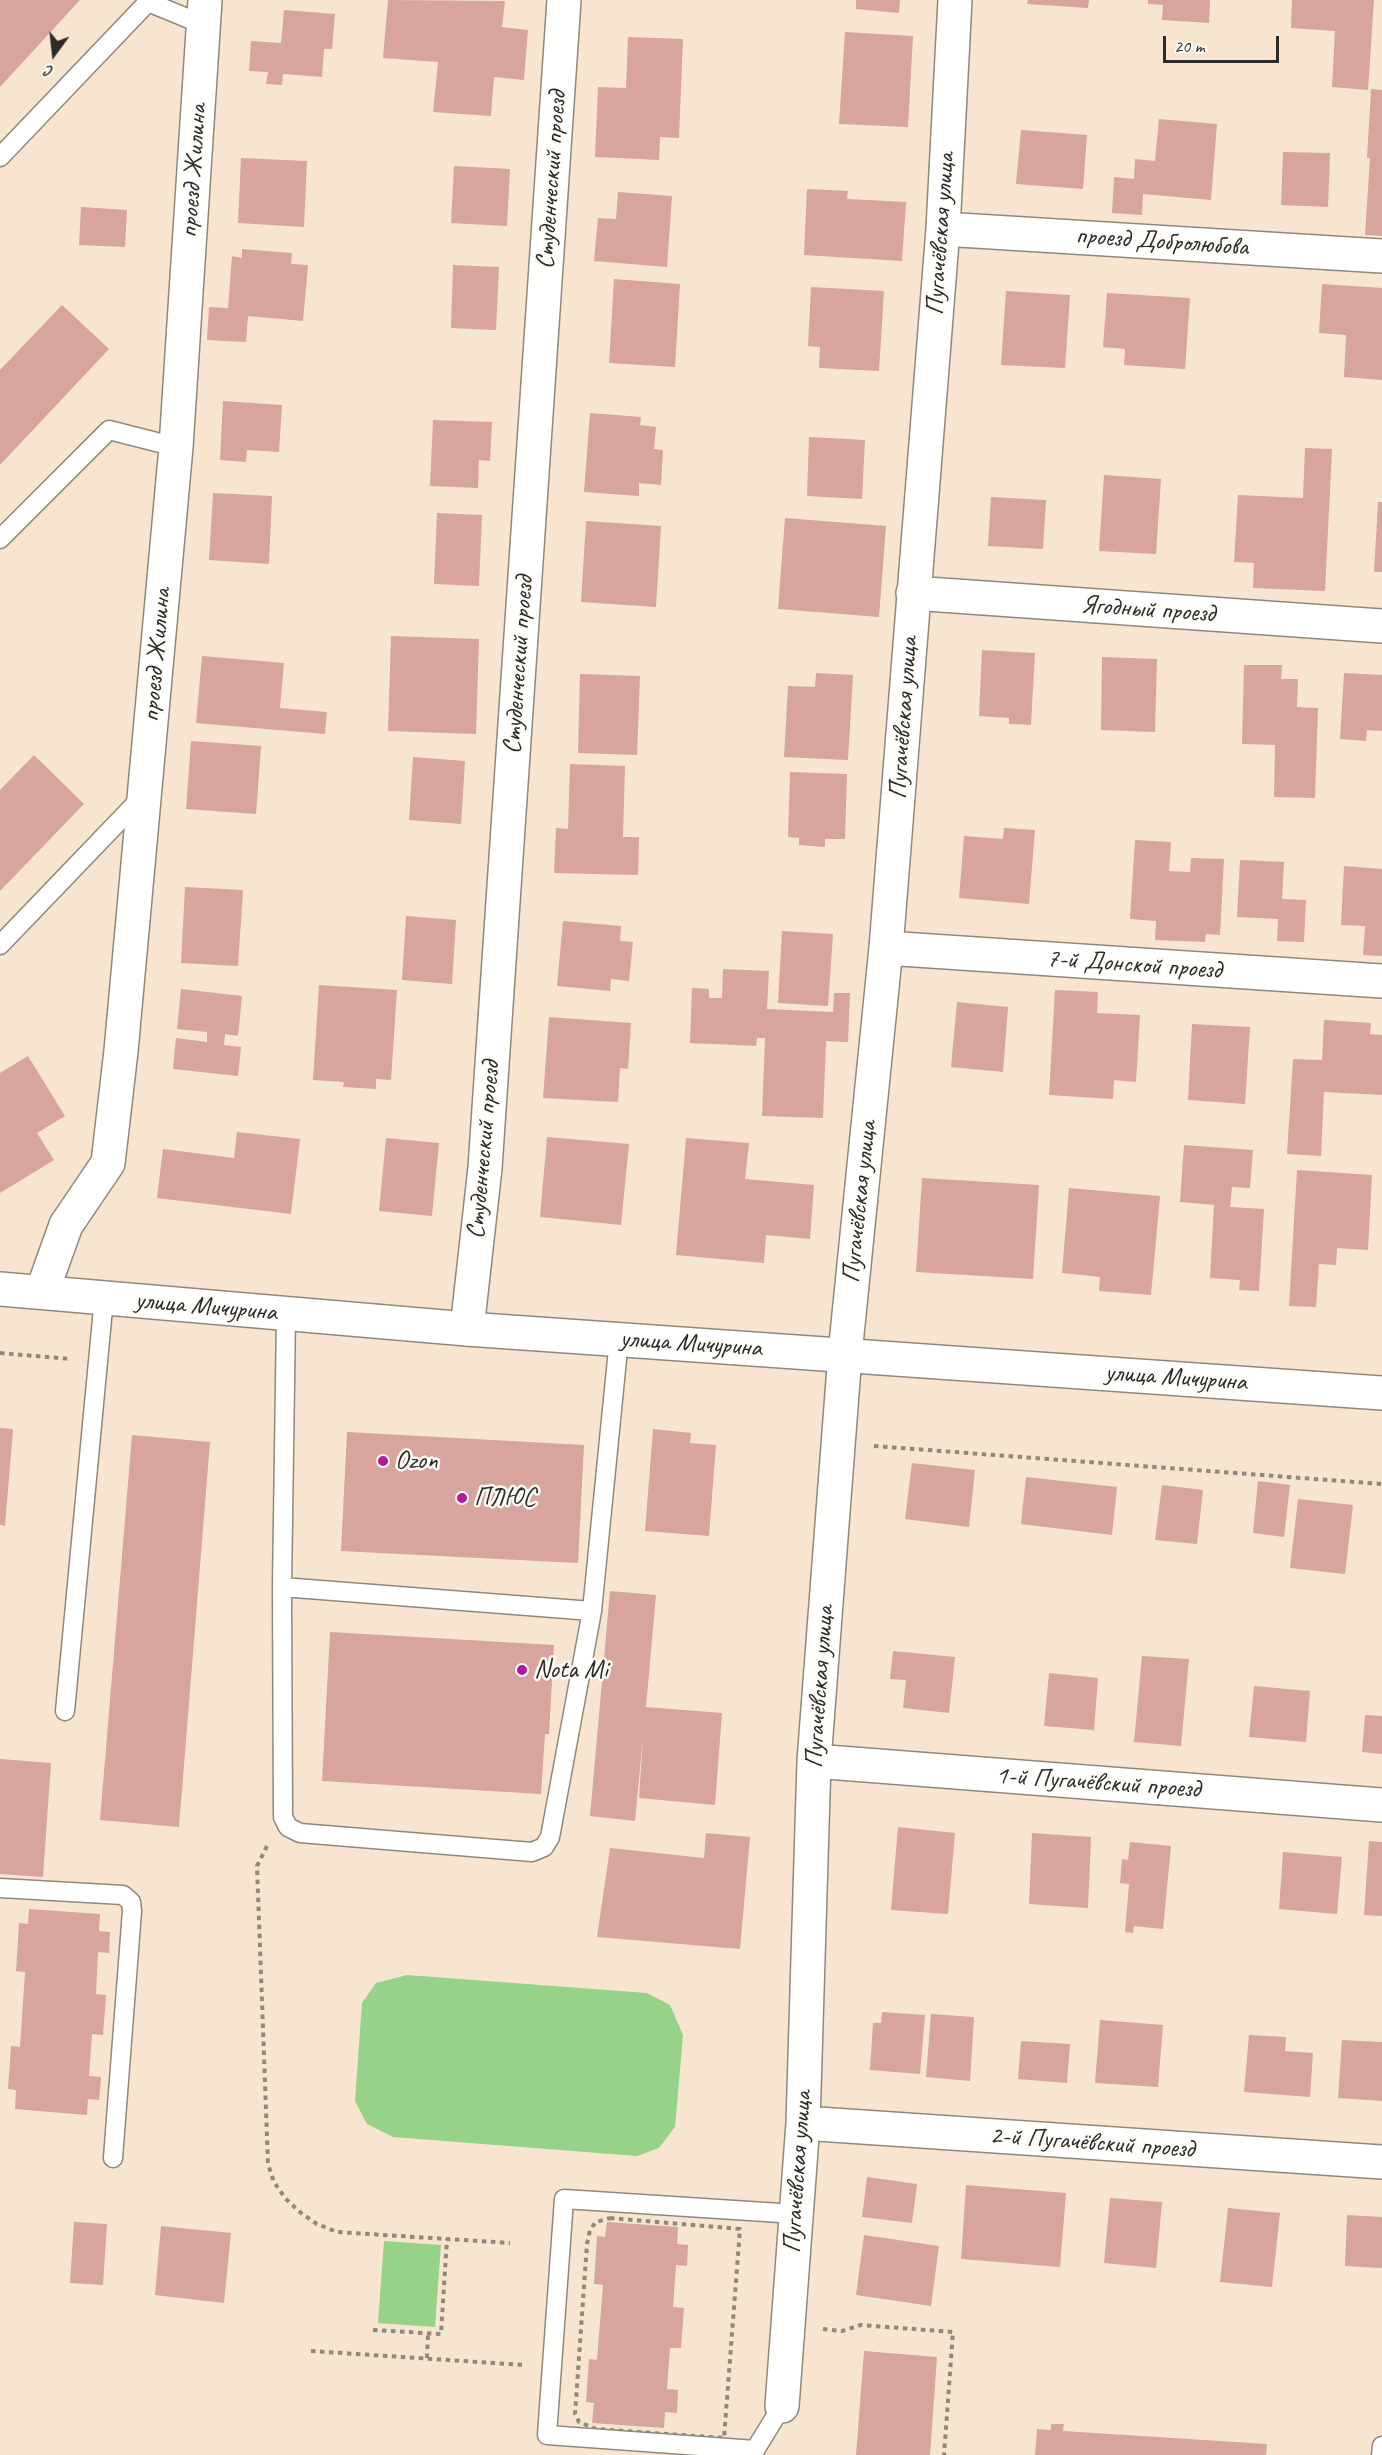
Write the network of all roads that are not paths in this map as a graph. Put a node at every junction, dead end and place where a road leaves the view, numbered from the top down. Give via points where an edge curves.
1 (564, 0) edge
2 (955, 0) edge
3 (204, 13) edge
4 (0, 157) edge
5 (943, 229) junction
6 (1382, 256) edge
7 (176, 447) junction
8 (0, 539) edge
9 (913, 593) junction
10 (1382, 626) edge
11 (144, 795) junction
12 (0, 945) edge
13 (886, 948) junction
14 (1382, 981) edge
15 (0, 1289) edge
16 (42, 1293) junction
17 (104, 1298) junction
18 (286, 1314) junction
19 (467, 1329) junction
20 (619, 1339) junction
21 (845, 1354) junction
22 (1382, 1393) edge
23 (282, 1587) junction
24 (592, 1611) junction
25 (65, 1711) dead end
26 (814, 1761) junction
27 (1382, 1804) edge
28 (0, 1887) edge
29 (803, 2123) junction
30 (114, 2158) dead end
31 (1382, 2162) edge
32 (796, 2214) junction
33 (782, 2406) joint
34 (1382, 2446) edge
35 (754, 2452) edge
36 (1381, 2455) edge

1 - 19 street, Студенческий проезд via 486,1156
2 - 5 street, Пугачёвская улица
3 - 4 lane via 148,2
3 - 7 street, проезд Жилина
5 - 6 street, проезд Добролюбова
5 - 9 street, Пугачёвская улица
7 - 8 lane via 109,430
7 - 11 street, проезд Жилина
9 - 10 street, Ягодный проезд
9 - 13 street, Пугачёвская улица
11 - 12 lane
11 - 16 street, проезд Жилина via 108,1163 66,1225
13 - 14 street, 7-й Донской проезд
13 - 21 street, Пугачёвская улица
15 - 16 street, улица Мичурина
16 - 17 street, улица Мичурина
17 - 18 street, улица Мичурина
17 - 25 lane
18 - 19 street, улица Мичурина
18 - 23 lane
19 - 20 street, улица Мичурина
20 - 21 street, улица Мичурина
20 - 24 lane
21 - 22 street, улица Мичурина
21 - 26 street, Пугачёвская улица
23 - 24 lane
23 - 24 lane via 283,1817 288,1827 300,1833 532,1852 544,1847 550,1837
26 - 27 street, 1-й Пугачёвский проезд
26 - 29 street, Пугачёвская улица
28 - 30 lane via 123,1894 131,1902
29 - 31 street, 2-й Пугачёвский проезд
29 - 32 street, Пугачёвская улица
32 - 33 street, Пугачёвская улица
32 - 35 lane via 564,2199 547,2435
33 - 35 lane
34 - 36 lane

